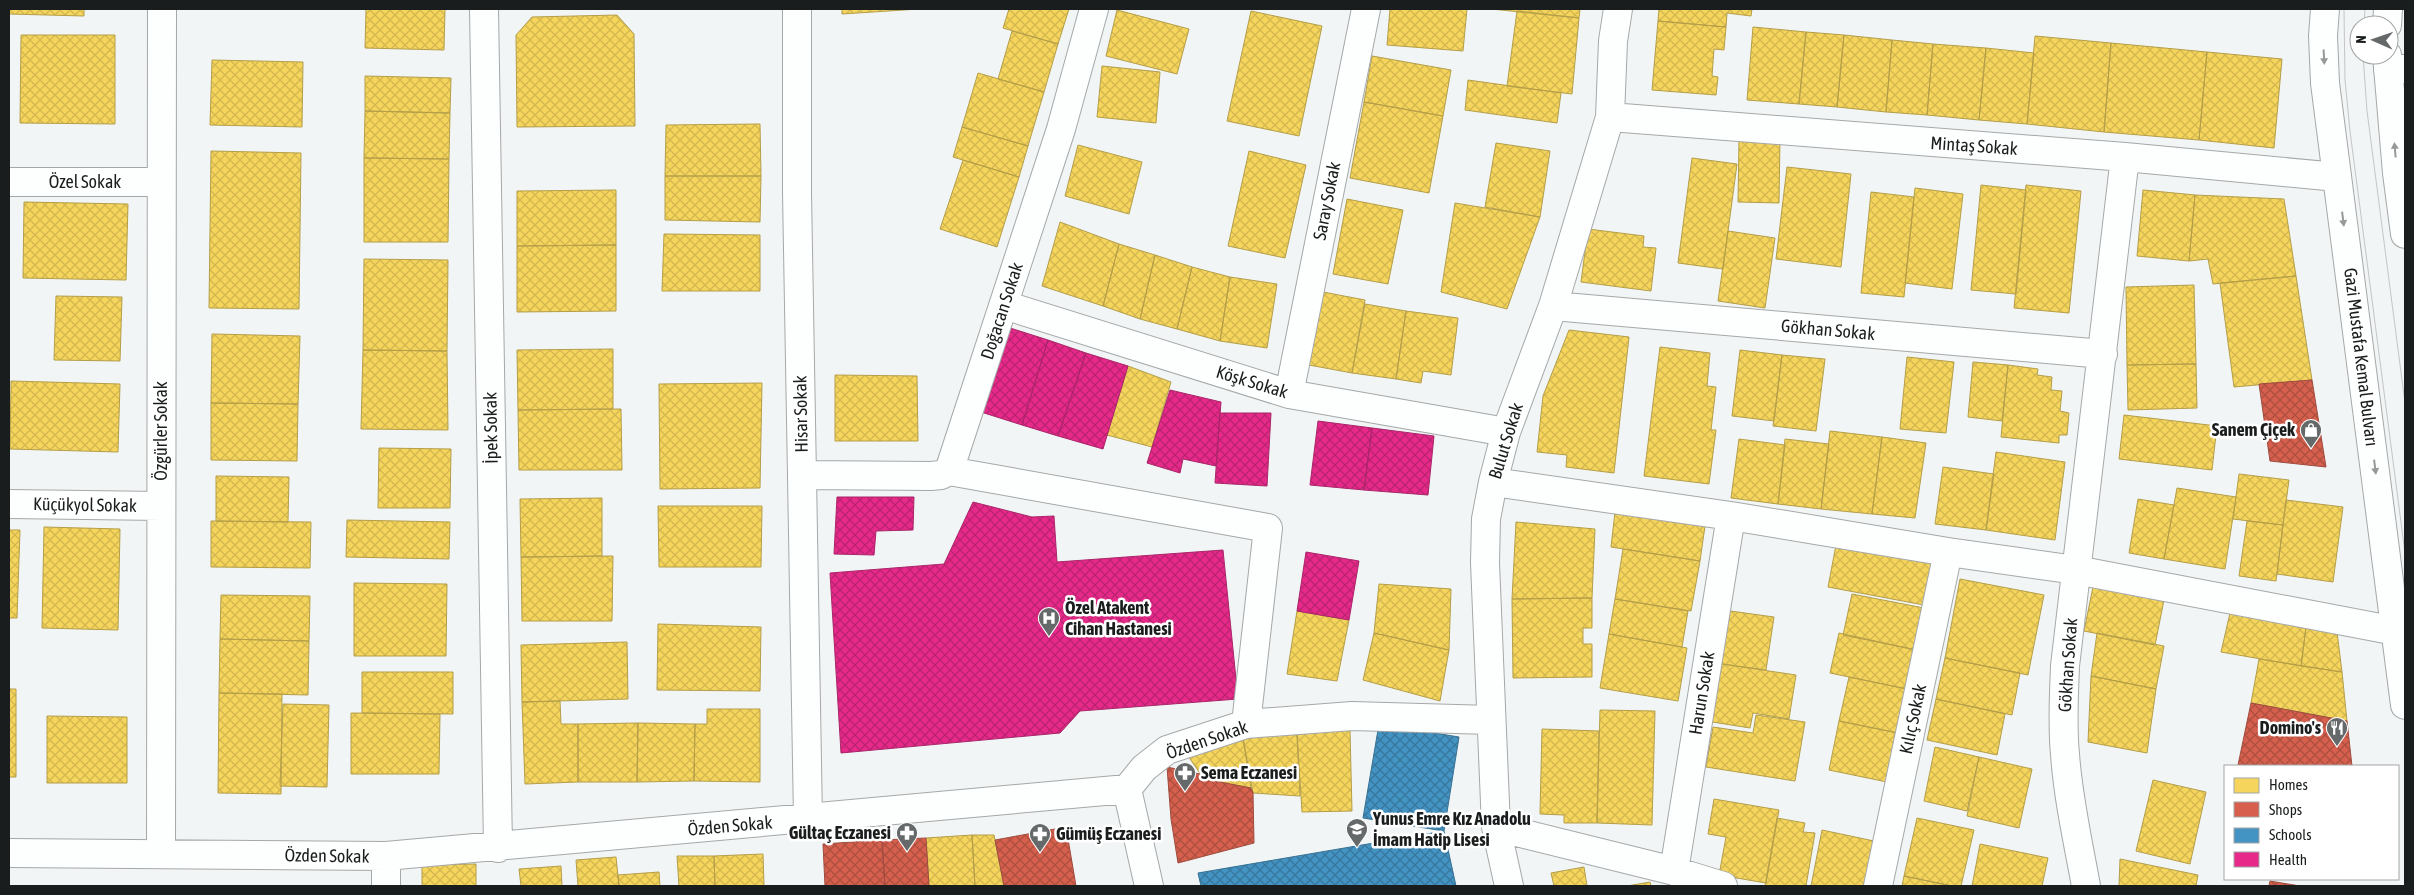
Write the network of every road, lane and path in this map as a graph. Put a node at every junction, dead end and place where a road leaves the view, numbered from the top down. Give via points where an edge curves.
1 (162, 9) edge
2 (484, 9) edge
3 (797, 9) edge
4 (1094, 9) edge
5 (1366, 9) edge
6 (1618, 9) edge
7 (2325, 9) edge
8 (2393, 65) edge
9 (1610, 117) junction
10 (2125, 157) junction
11 (2338, 176) junction
12 (9, 182) edge
13 (161, 182) junction
14 (2405, 234) edge
15 (1004, 305) junction
16 (1553, 306) junction
17 (2103, 354) junction
18 (1289, 394) junction
19 (1506, 432) junction
20 (949, 471) junction
21 (802, 475) junction
22 (1493, 482) junction
23 (9, 504) edge
24 (161, 506) junction
25 (1731, 516) junction
26 (1948, 552) junction
27 (2076, 570) junction
28 (2396, 631) junction
29 (2405, 705) edge
30 (1491, 720) junction
31 (1246, 724) junction
32 (1127, 788) junction
33 (808, 819) junction
34 (1496, 827) junction
35 (498, 848) junction
36 (9, 852) edge
37 (161, 854) junction
38 (386, 856) junction
39 (1674, 871) junction
40 (386, 886) edge
41 (1149, 886) edge
42 (1509, 886) edge
43 (1723, 886) edge
44 (1878, 886) edge
45 (2086, 886) edge

1 - 13 street, Özgürler Sokak
2 - 35 street, İpek Sokak
3 - 21 street, Hisar Sokak
4 - 15 street, Doğacan Sokak via 1061,129
5 - 18 street, Saray Sokak
6 - 9 street, Bulut Sokak via 1613,41
7 -> 11 street, Gazi Mustafa Kemal Bulvarı via 2325,83
14 -> 8 street
9 - 10 street, Mintaş Sokak
9 - 16 street, Bulut Sokak
10 - 11 street, Mintaş Sokak
10 - 17 street, Gökhan Sokak
11 -> 28 street, Gazi Mustafa Kemal Bulvarı
12 - 13 street, Özel Sokak
13 - 24 street, Özgürler Sokak
15 - 18 street, Köşk Sokak
15 - 20 street, Doğacan Sokak
16 - 17 street, Gökhan Sokak
16 - 19 street, Bulut Sokak
17 - 27 street, Gökhan Sokak
18 - 19 street, Köşk Sokak
19 - 22 street, Bulut Sokak
20 - 21 street via 931,476
20 - 31 street via 1268,528
21 - 33 street, Hisar Sokak
22 - 25 street
22 - 30 street, Bulut Sokak via 1486,519 1485,563
23 - 24 street, Küçükyol Sokak
24 - 37 street, Özgürler Sokak
25 - 26 street
25 - 39 street, Harun Sokak
26 - 27 street
26 - 44 street, Kılıç Sokak
27 - 28 street
27 - 45 street, Gökhan Sokak via 2063,709 2070,797
28 - 29 street, Gazi Mustafa Kemal Bulvarı
30 - 31 street, Özden Sokak via 1352,716
30 - 34 street, Bulut Sokak
31 - 32 street, Özden Sokak via 1167,750 1144,768
32 - 33 street, Özden Sokak
32 - 41 street
33 - 35 street, Özden Sokak
34 - 39 street
34 - 42 street, Bulut Sokak
35 - 38 street, Özden Sokak
36 - 37 street, Özden Sokak
37 - 38 street, Özden Sokak
38 - 40 street
39 - 43 street

